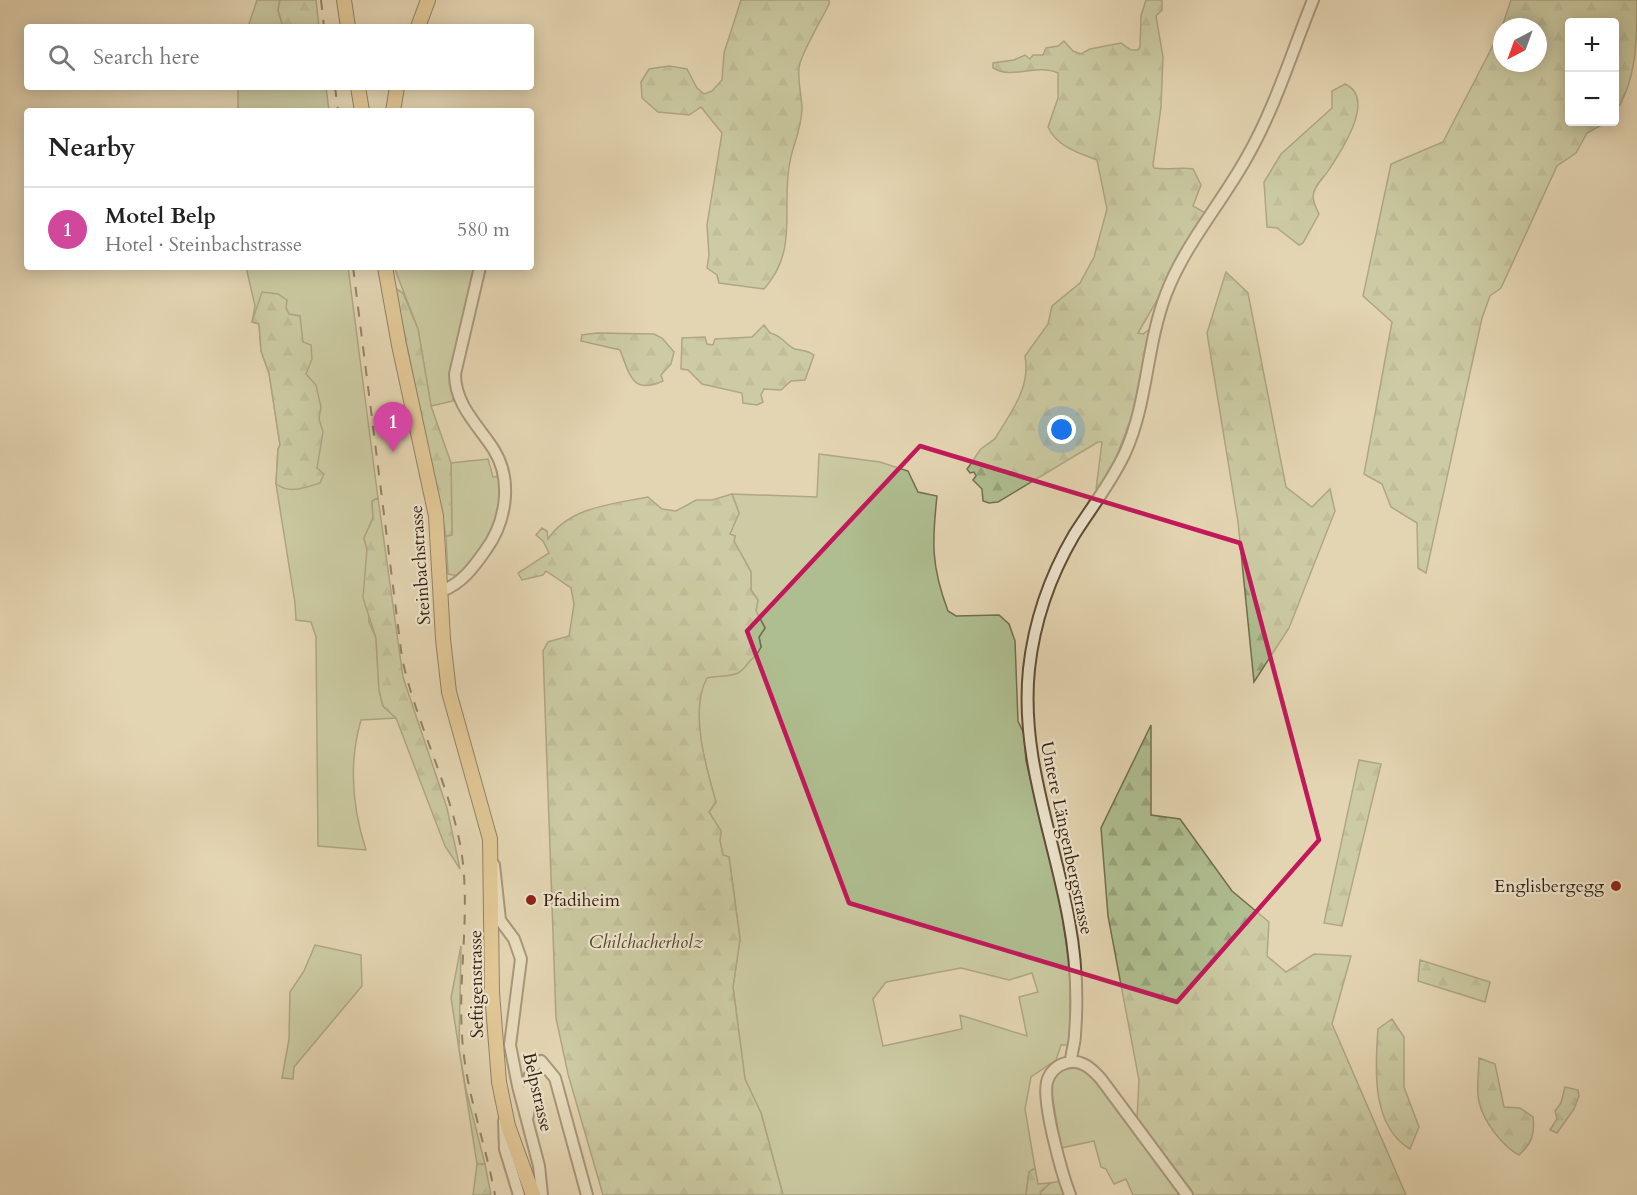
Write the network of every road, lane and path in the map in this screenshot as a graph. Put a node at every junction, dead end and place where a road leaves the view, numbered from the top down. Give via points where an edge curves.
1 (344, 0) edge
2 (428, 0) edge
3 (1313, 0) edge
4 (348, 24) edge
5 (419, 24) edge
6 (358, 90) edge
7 (396, 90) edge
8 (362, 108) edge
9 (394, 108) edge
10 (386, 270) edge
11 (479, 270) edge
12 (442, 591) junction
13 (492, 858) junction
14 (1071, 1062) junction
15 (504, 1108) junction
16 (526, 1119) junction
17 (519, 1195) edge
18 (533, 1195) edge
19 (542, 1195) edge
20 (587, 1195) edge
21 (1071, 1195) edge
22 (1186, 1195) edge

1 - 4 main road
2 - 5 main road
3 - 14 street, Untere Längenbergstrasse via 1257,139 1173,276 1156,324 1140,411 1129,442 1113,477 1063,556 1038,625 1029,671 1028,728 1035,778 1073,943 1076,1002
6 - 8 main road
7 - 9 main road
10 - 12 main road, Steinbachstrasse via 436,516
11 - 12 street via 455,374 456,391 499,459 504,504 498,531 490,545 462,580
12 - 13 main road, Steinbachstrasse via 449,692 485,815
13 - 15 main road, Seftigenstrasse via 494,1038
13 - 16 street, Belpstrasse via 498,881 500,920 514,939 521,959 510,1045
14 - 21 street via 1051,1072 1046,1090 1056,1145
14 - 22 street via 1085,1065 1101,1079
15 - 17 street, Belpstrasse via 505,1149
15 - 18 main road, Seftigenstrasse
16 - 19 street, Belpstrasse
16 - 20 street via 531,1110 529,1075 541,1061 555,1078

